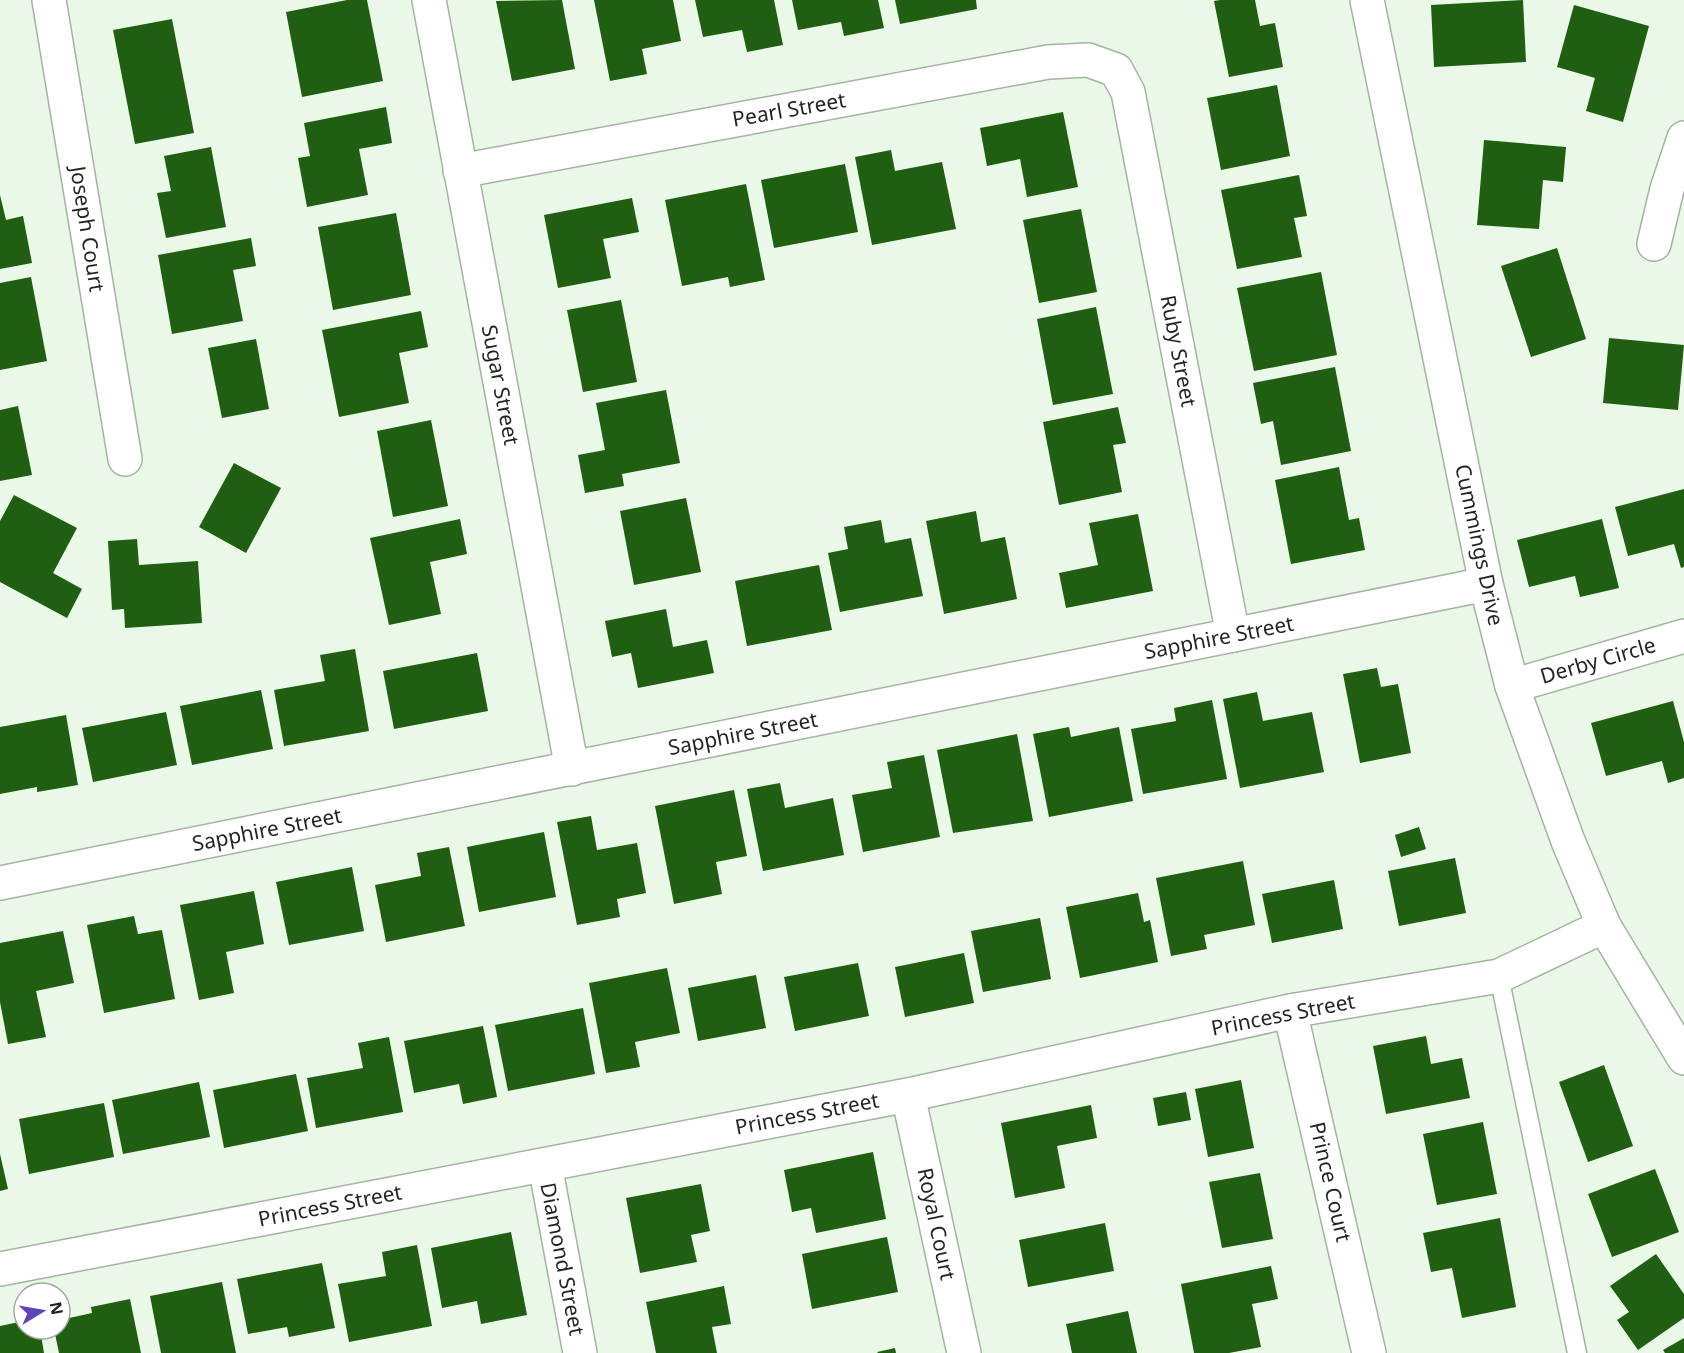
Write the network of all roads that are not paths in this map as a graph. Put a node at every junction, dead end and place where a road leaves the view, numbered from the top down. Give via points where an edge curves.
1 (49, 0) edge
2 (429, 0) edge
3 (1367, 0) edge
4 (1116, 70) joint
5 (1684, 138) edge
6 (460, 171) junction
7 (1654, 244) dead end
8 (125, 459) dead end
9 (1486, 584) junction
10 (1233, 635) junction
11 (1684, 636) edge
12 (1512, 686) junction
13 (572, 769) junction
14 (0, 883) edge
15 (1604, 926) junction
16 (1499, 976) junction
17 (1290, 1011) junction
18 (1684, 1058) edge
19 (908, 1095) junction
20 (545, 1165) junction
21 (0, 1269) edge
22 (580, 1353) edge
23 (964, 1353) edge
24 (1369, 1353) edge
25 (1577, 1353) edge

1 - 8 street, Joseph Court
2 - 6 street, Sugar Street
3 - 9 street, Cummings Drive
4 - 6 street, Pearl Street via 1088,60 1048,62
4 - 10 street, Ruby Street via 1128,92
5 - 7 street
6 - 13 street, Sugar Street
9 - 10 street, Sapphire Street
9 - 12 street, Cummings Drive
10 - 13 street, Sapphire Street
11 - 12 street, Derby Circle
12 - 15 street, Cummings Drive via 1568,841
13 - 14 street, Sapphire Street
15 - 16 street, Princess Street
15 - 18 street, Cummings Drive
16 - 17 street, Princess Street
16 - 25 lane
17 - 19 street, Princess Street
17 - 24 street, Prince Court
19 - 20 street, Princess Street
19 - 23 street, Royal Court
20 - 21 street, Princess Street
20 - 22 street, Diamond Street

